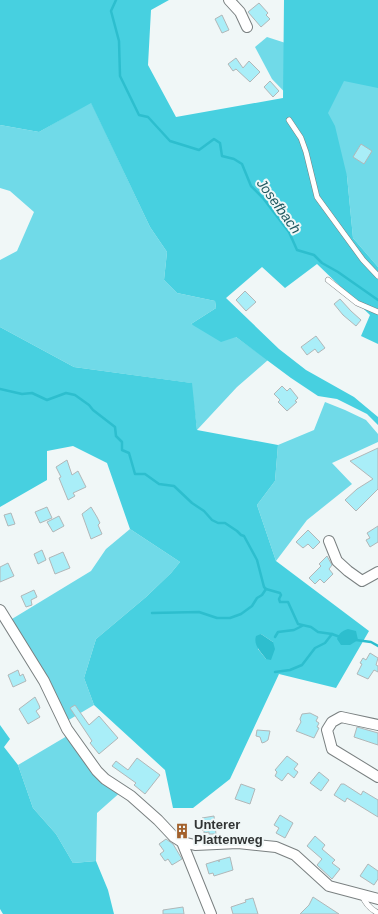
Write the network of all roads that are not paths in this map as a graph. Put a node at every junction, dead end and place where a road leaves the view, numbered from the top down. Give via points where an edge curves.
1 (229, 0) edge
2 (247, 27) dead end
3 (289, 120) dead end
4 (378, 276) edge
5 (328, 280) dead end
6 (378, 312) edge
7 (329, 541) dead end
8 (378, 572) edge
9 (0, 610) edge
10 (378, 725) edge
11 (378, 777) edge
12 (182, 842) junction
13 (362, 894) junction
14 (378, 898) edge
15 (378, 913) edge
16 (211, 914) edge

1 - 2 street via 240,12
3 - 4 lane via 301,138 317,197 338,228
5 - 6 lane via 357,303
7 - 8 street via 337,561 362,581
9 - 12 street via 44,681 68,729 97,771 131,796
10 - 11 street via 342,717 332,722 327,730 332,749
12 - 13 street via 195,845 238,843 276,848 295,855 329,886
12 - 16 street
13 - 14 street
13 - 15 lane via 371,909

